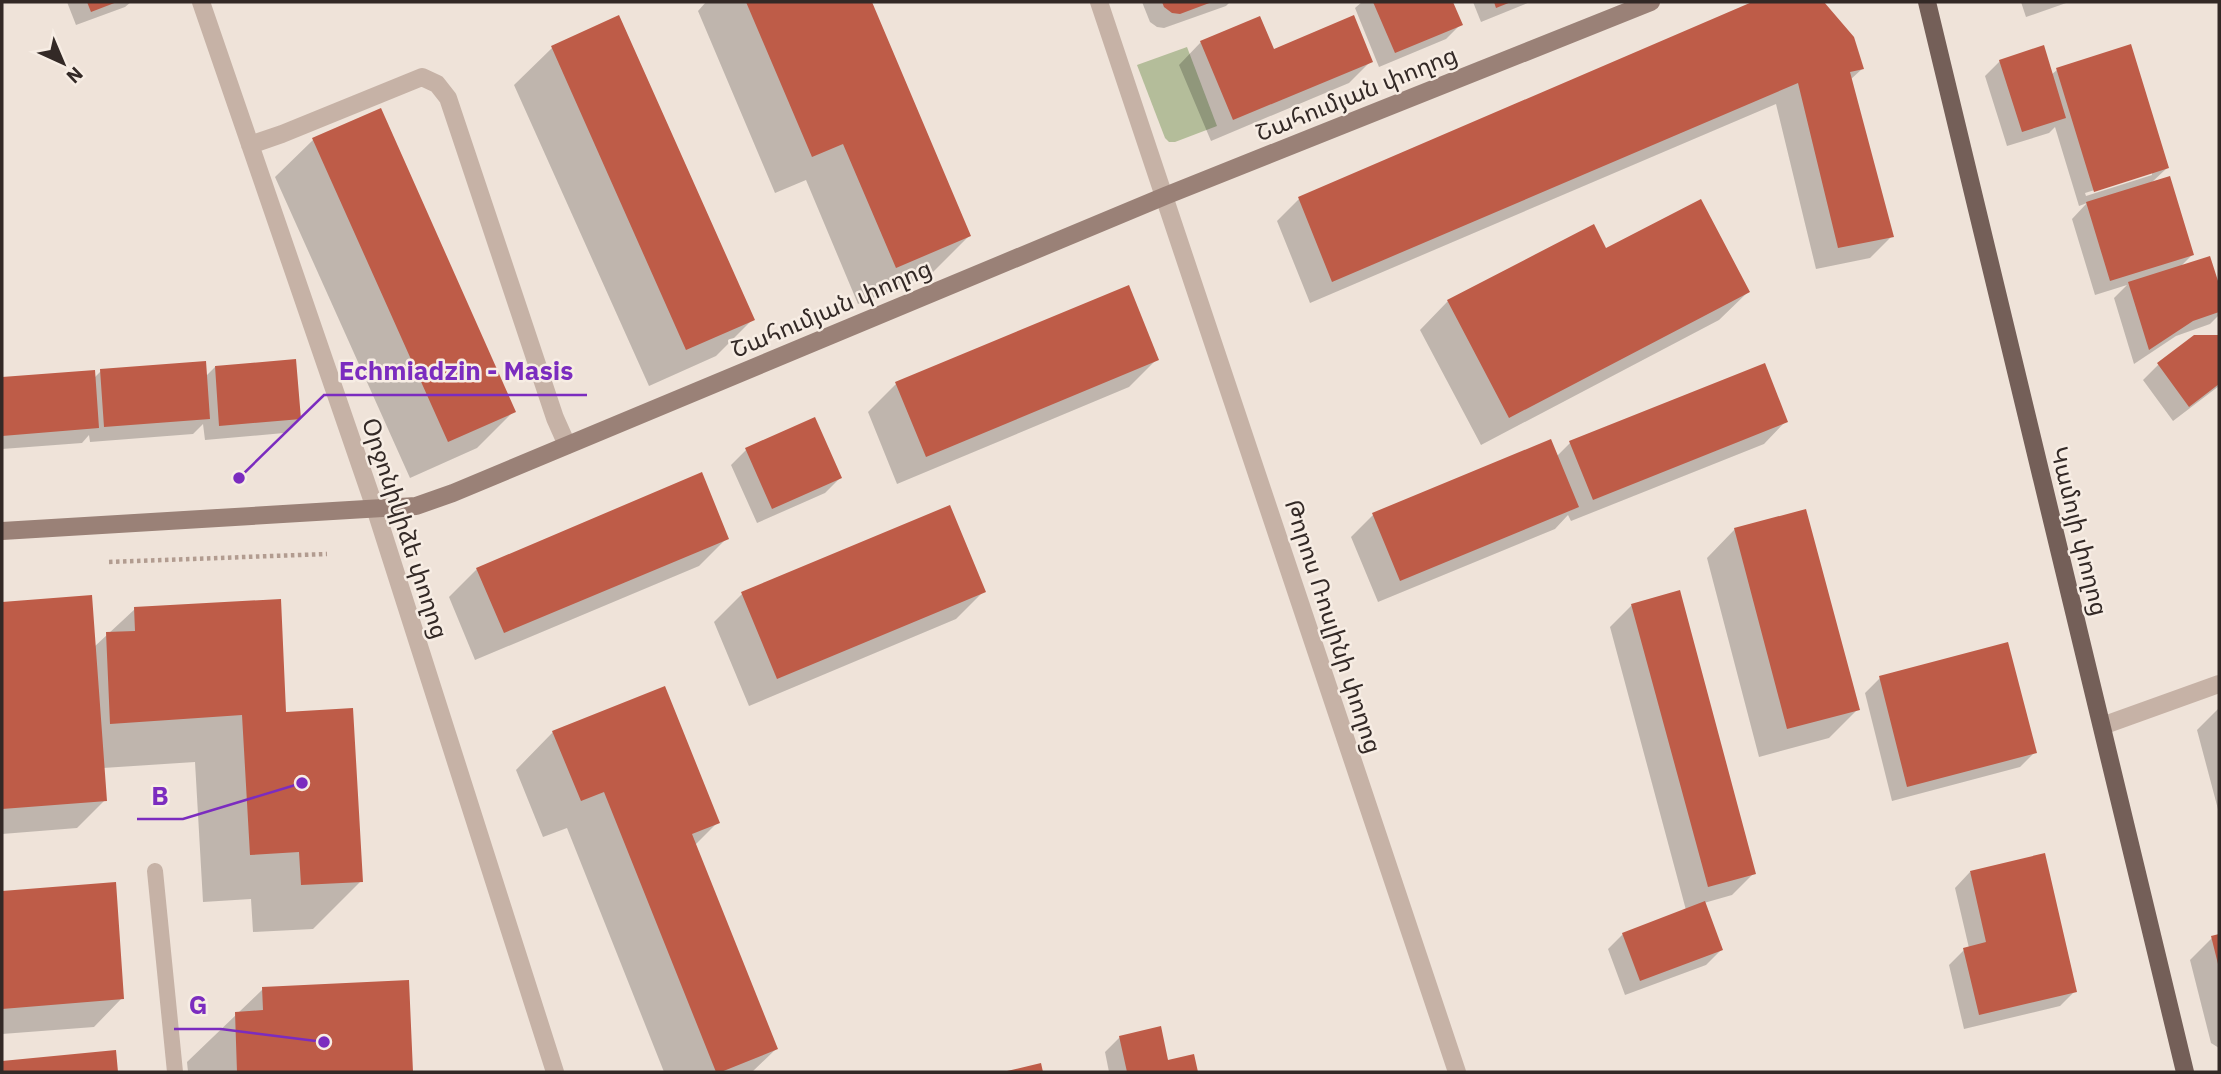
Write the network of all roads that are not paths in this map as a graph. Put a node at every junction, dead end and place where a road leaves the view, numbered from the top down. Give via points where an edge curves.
1 (201, 2) edge
2 (1099, 2) edge
3 (1651, 2) edge
4 (1927, 2) edge
5 (250, 145) junction
6 (1165, 196) junction
7 (567, 445) junction
8 (375, 508) junction
9 (2, 531) edge
10 (2219, 684) edge
11 (2102, 726) junction
12 (155, 871) dead end
13 (175, 1072) edge
14 (555, 1072) edge
15 (1457, 1072) edge
16 (2185, 1072) edge

1 - 5 street, Օրջոնիկիձե փողոց
2 - 6 street, Թորոս Ռոսլինի փողոց
3 - 6 main road, Շահումյան փողոց
4 - 11 main road, Կամոյի փողոց
5 - 7 street via 422,77 437,84 448,97
5 - 8 street, Օրջոնիկիձե փողոց
6 - 7 main road, Շահումյան փողոց
6 - 15 street, Թորոս Ռոսլինի փողոց
7 - 8 main road, Շահումյան փողոց via 416,506
8 - 9 main road, Շահումյան փողոց
8 - 14 street, Օրջոնիկիձե փողոց
10 - 11 street
11 - 16 main road, Կամոյի փողոց
12 - 13 lane

